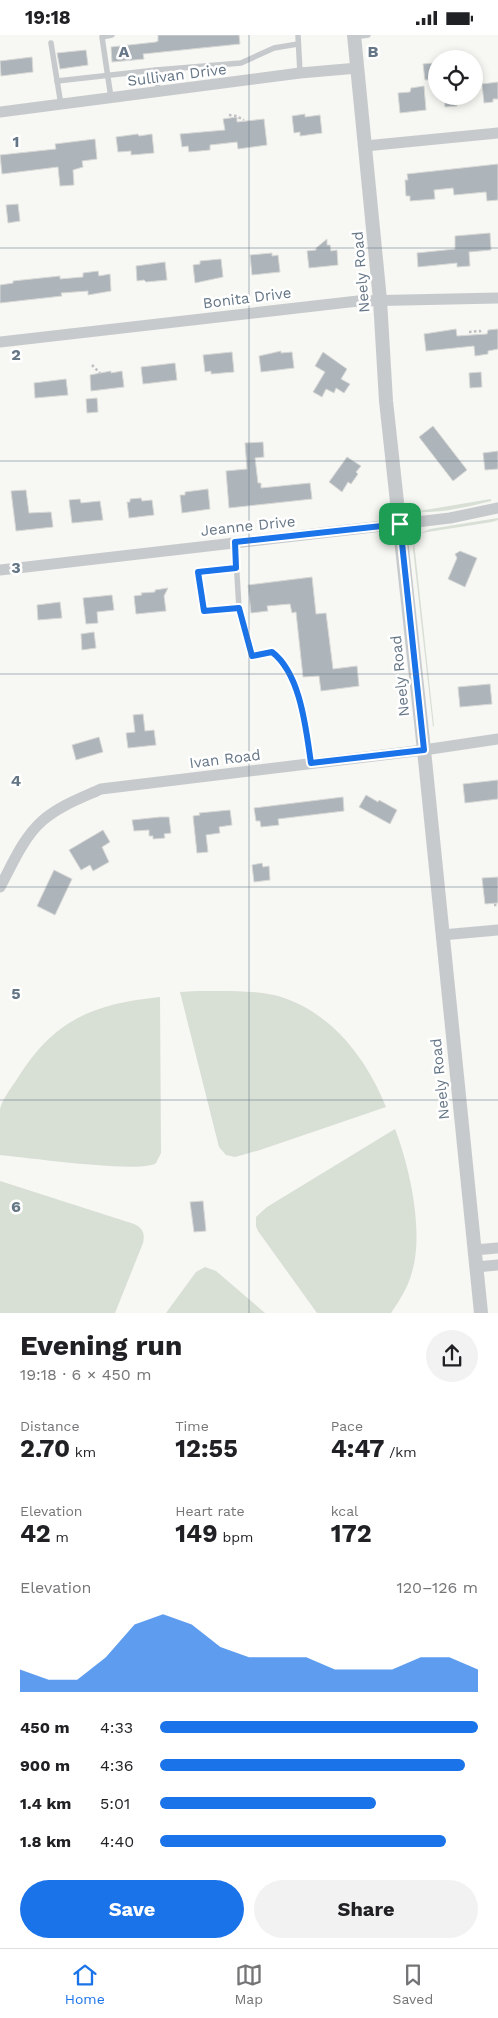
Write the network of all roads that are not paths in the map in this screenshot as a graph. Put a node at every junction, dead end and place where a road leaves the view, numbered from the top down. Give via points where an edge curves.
1 (112, 35) edge
2 (298, 35) edge
3 (368, 35) edge
4 (354, 36) edge
5 (51, 43) dead end
6 (298, 44) junction
7 (358, 68) junction
8 (156, 70) junction
9 (300, 73) junction
10 (109, 76) junction
11 (57, 81) junction
12 (158, 92) junction
13 (111, 98) junction
14 (61, 105) junction
15 (0, 112) edge
16 (498, 133) edge
17 (365, 146) junction
18 (498, 298) edge
19 (380, 300) junction
20 (0, 342) edge
21 (498, 508) edge
22 (400, 524) junction
23 (235, 542) junction
24 (236, 568) junction
25 (0, 570) edge
26 (239, 608) junction
27 (498, 739) edge
28 (424, 750) junction
29 (311, 763) junction
30 (0, 887) edge
31 (498, 930) edge
32 (442, 935) junction
33 (498, 1248) edge
34 (474, 1250) junction
35 (498, 1265) edge
36 (476, 1267) junction
37 (481, 1313) edge

1 - 10 lane via 102,37
2 - 6 lane
3 - 4 lane
4 - 7 street, Neely Road
5 - 11 lane
6 - 8 lane via 274,48 241,63
6 - 9 lane
7 - 9 street, Sullivan Drive
7 - 17 street, Neely Road
8 - 10 lane
8 - 12 lane
9 - 12 street, Sullivan Drive
10 - 11 lane
10 - 13 lane
11 - 14 lane
12 - 13 street, Sullivan Drive
13 - 14 street, Sullivan Drive
14 - 15 street, Sullivan Drive
16 - 17 street
17 - 19 street, Neely Road
18 - 19 street, Bonita Drive
19 - 20 street, Bonita Drive
19 - 22 street, Neely Road via 386,401
21 - 22 street, Jeanne Drive
22 - 23 street, Jeanne Drive
22 - 28 street, Neely Road
23 - 24 lane
23 - 25 street, Jeanne Drive
24 - 26 lane
24 - 26 lane via 198,572 204,611
26 - 29 lane via 252,656 272,652 293,681 301,703
27 - 28 street, Ivan Road
28 - 29 street, Ivan Road
28 - 32 street, Neely Road
29 - 30 street, Ivan Road via 101,789 42,821 23,845
31 - 32 street
32 - 34 street, Neely Road
33 - 34 street
34 - 36 street, Neely Road
35 - 36 street
36 - 37 street, Neely Road

